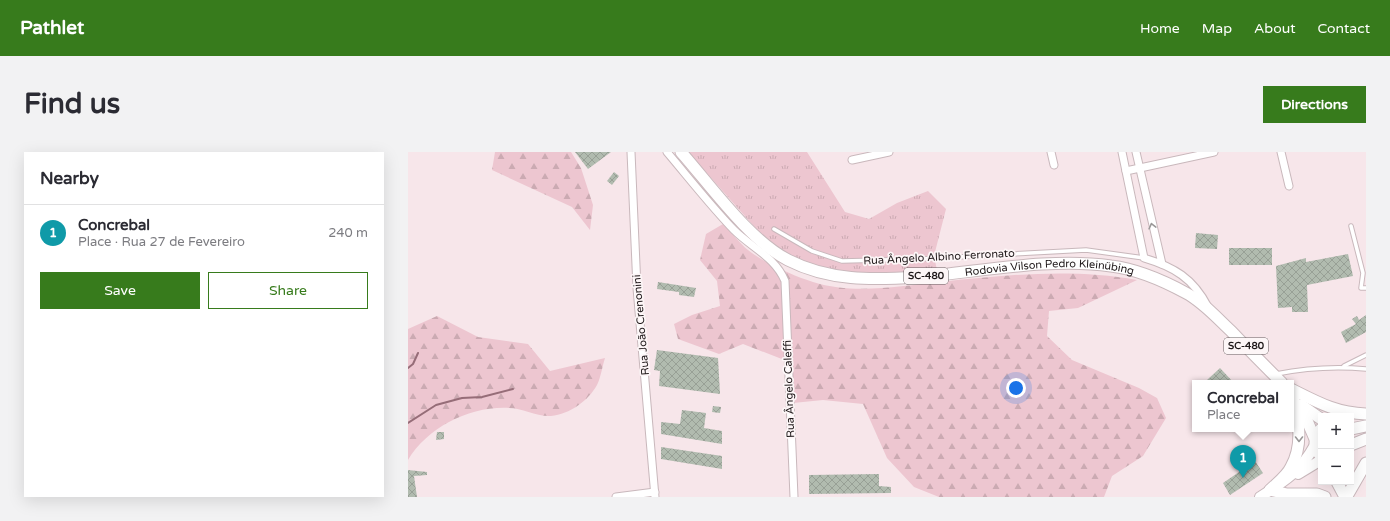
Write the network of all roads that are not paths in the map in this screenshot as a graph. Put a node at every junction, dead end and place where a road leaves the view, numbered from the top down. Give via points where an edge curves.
1 (631, 152) edge
2 (667, 152) edge
3 (681, 152) edge
4 (889, 152) edge
5 (1051, 152) edge
6 (1122, 152) edge
7 (1136, 152) edge
8 (1214, 152) edge
9 (1281, 152) edge
10 (852, 160) dead end
11 (1054, 165) dead end
12 (1139, 168) junction
13 (1126, 171) junction
14 (1289, 186) dead end
15 (1351, 226) dead end
16 (774, 229) dead end
17 (1144, 258) junction
18 (1162, 264) junction
19 (1366, 288) edge
20 (1209, 310) junction
21 (1366, 355) edge
22 (1344, 366) junction
23 (1366, 369) edge
24 (1274, 374) junction
25 (1279, 380) edge
26 (1294, 390) edge
27 (1294, 399) edge
28 (1294, 400) edge
29 (1294, 402) edge
30 (1366, 414) edge
31 (1318, 417) edge
32 (1366, 426) edge
33 (1354, 428) edge
34 (1318, 436) edge
35 (1366, 438) edge
36 (1315, 442) junction
37 (1354, 444) edge
38 (1318, 449) edge
39 (1318, 462) edge
40 (1366, 463) edge
41 (1339, 485) edge
42 (1345, 485) edge
43 (1270, 490) junction
44 (655, 494) edge
45 (616, 497) edge
46 (794, 497) edge
47 (1260, 497) edge
48 (1325, 497) edge
49 (1346, 497) edge

1 - 44 street, Rua João Crenonini via 637,288
2 - 46 street, Rua Ângelo Caleffi via 734,229 770,258 780,269 785,281
3 - 20 main road, Rodovia Vilson Pedro Kleinübing / SC-480 via 754,236 776,254 812,271 835,277 866,279 1083,263 1112,266 1147,276 1181,290
4 - 10 street
5 - 11 street
6 - 13 street
7 - 12 street
8 - 12 street
9 - 14 street
12 - 13 street
18 -> 12 street
13 - 17 street
15 - 19 lane via 1363,273 1361,288
16 - 17 lane, Rua Ângelo Albino Ferronato via 812,251 842,261 1086,250
17 - 18 street, Rua Ângelo Albino Ferronato
18 - 20 street, Rua Ângelo Albino Ferronato via 1194,284
20 - 24 main road, Rodovia Vilson Pedro Kleinübing / SC-480
21 - 22 lane
22 - 23 lane
22 - 24 lane via 1311,367
24 - 25 main road, Rodovia Vilson Pedro Kleinübing / SC-480
26 - 30 main road via 1344,413
27 - 31 main road
28 - 36 main road via 1305,416
29 -> 43 main road via 1298,418 1299,446 1291,468
32 - 33 main road
34 - 36 main road
35 - 37 main road
36 - 38 main road
36 - 43 main road via 1306,461 1289,478
39 - 43 main road
40 - 49 main road
41 - 49 main road
42 - 49 main road
43 - 47 main road
43 - 48 main road via 1287,494 1304,492
44 - 45 street

